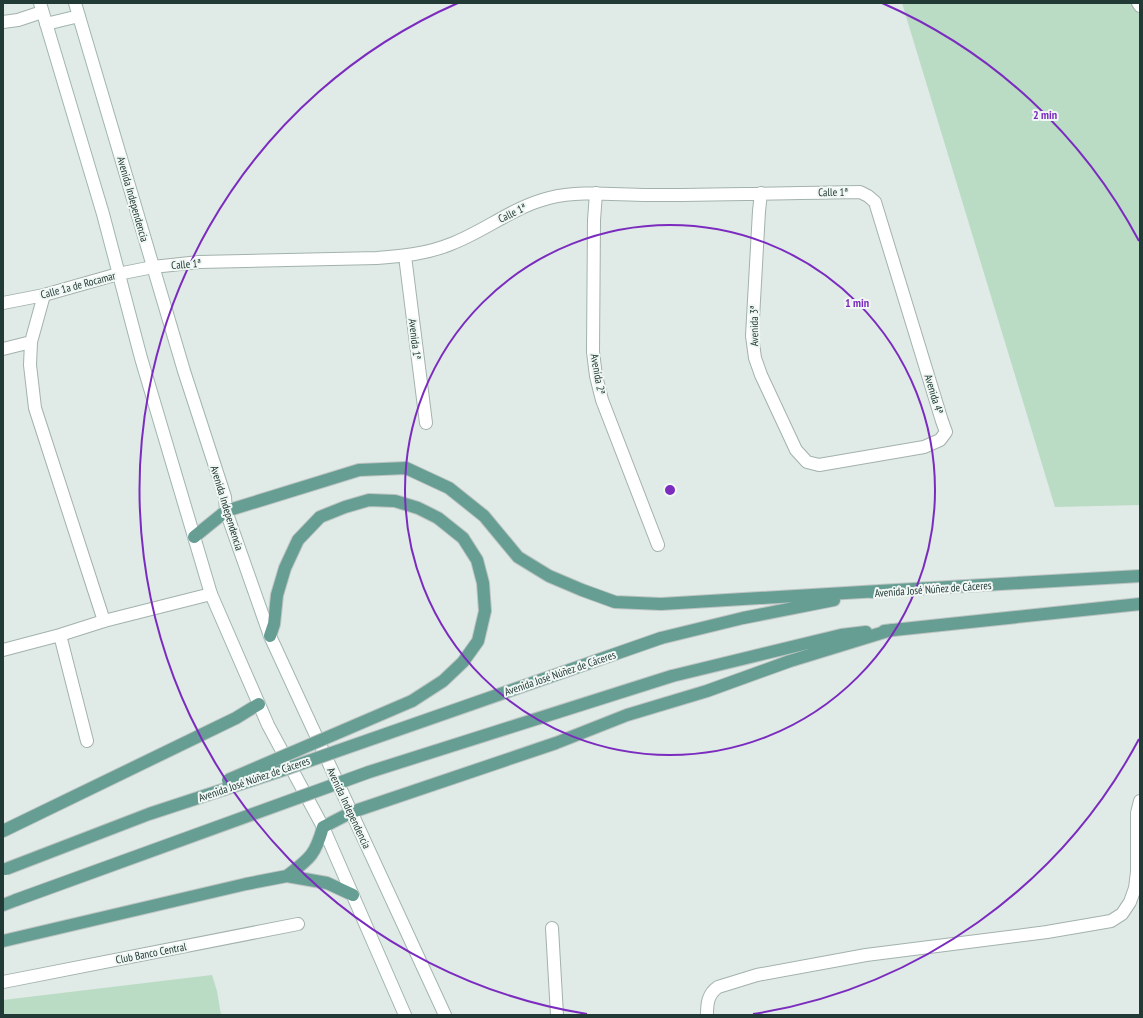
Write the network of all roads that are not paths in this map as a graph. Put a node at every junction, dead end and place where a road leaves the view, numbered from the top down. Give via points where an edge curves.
1 (75, 3) edge
2 (1138, 3) edge
3 (1140, 6) edge
4 (41, 7) edge
5 (78, 16) junction
6 (3, 22) edge
7 (46, 24) junction
8 (596, 193) junction
9 (761, 193) junction
10 (874, 202) joint
11 (405, 256) junction
12 (153, 267) junction
13 (118, 274) junction
14 (44, 295) junction
15 (3, 303) edge
16 (31, 342) junction
17 (3, 349) edge
18 (426, 423) dead end
19 (796, 450) joint
20 (226, 511) junction
21 (194, 537) junction
22 (658, 546) dead end
23 (1140, 576) edge
24 (879, 591) junction
25 (211, 594) junction
26 (1140, 604) edge
27 (104, 621) junction
28 (891, 630) junction
29 (60, 635) junction
30 (270, 636) junction
31 (3, 650) edge
32 (259, 704) junction
33 (87, 740) dead end
34 (1140, 802) edge
35 (352, 812) junction
36 (149, 814) junction
37 (322, 827) junction
38 (3, 831) edge
39 (4, 870) edge
40 (287, 876) junction
41 (353, 895) junction
42 (3, 905) edge
43 (298, 924) dead end
44 (552, 928) dead end
45 (3, 941) edge
46 (3, 982) edge
47 (405, 1015) edge
48 (445, 1015) edge
49 (557, 1015) edge
50 (707, 1015) edge

1 - 5 street, Avenida Independencia
2 - 3 street
4 - 6 street via 18,20
4 - 7 street
5 - 7 street
5 - 12 street, Avenida Independencia
7 - 13 street via 103,214
8 - 9 street, Calle 1ª
8 - 11 street, Calle 1ª via 548,198 513,211 451,244
8 - 22 street, Avenida 2ª via 593,352 596,376 602,400
9 - 10 street, Calle 1ª via 860,192
9 - 19 street, Avenida 3ª via 752,336 755,358 761,375
10 - 19 street, Avenida 4ª via 946,432 940,440 924,447 819,465 807,462
11 - 12 street, Calle 1ª via 199,262
11 - 18 street, Avenida 1ª
12 - 13 street, Calle 1a de Rocamar
12 - 20 street, Avenida Independencia via 224,496
13 - 14 street, Calle 1a de Rocamar
13 - 21 street
14 - 15 street, Calle 1a de Rocamar
14 - 16 street
16 - 17 street
16 - 27 street via 30,365 35,408
20 - 21 main road
20 - 24 main road via 359,470 406,468 449,488 484,516 518,557 550,576 615,602 661,604
20 - 30 street, Avenida Independencia
21 - 25 street
23 - 24 main road, Avenida José Núñez de Cáceres
24 - 36 main road, Avenida José Núñez de Cáceres, bridge via 743,618 661,638
25 - 27 street
25 - 32 street
26 - 28 main road
27 - 29 street
28 - 35 main road via 627,715 556,743
28 - 42 main road, bridge via 841,635 672,676 369,772
29 - 31 street
29 - 33 street
30 - 35 street, Avenida Independencia
30 - 36 main road, bridge via 274,624 276,595 298,540 320,517 345,507 369,500 395,501 418,508 438,518 463,538 477,560 483,583 485,611 478,641 443,682 412,701
32 - 37 street
32 - 38 main road via 236,718
34 - 50 street via 1136,813 1135,888 1122,914 1111,921 866,955 757,975 718,987 713,991 707,1004
35 - 37 main road
35 - 48 street, Avenida Independencia
36 - 39 main road, Avenida José Núñez de Cáceres, bridge
37 - 40 main road via 318,844 310,858
37 - 41 street
40 - 41 main road via 327,883
40 - 45 main road
41 - 47 street
43 - 46 street, Club Banco Central
44 - 49 street

